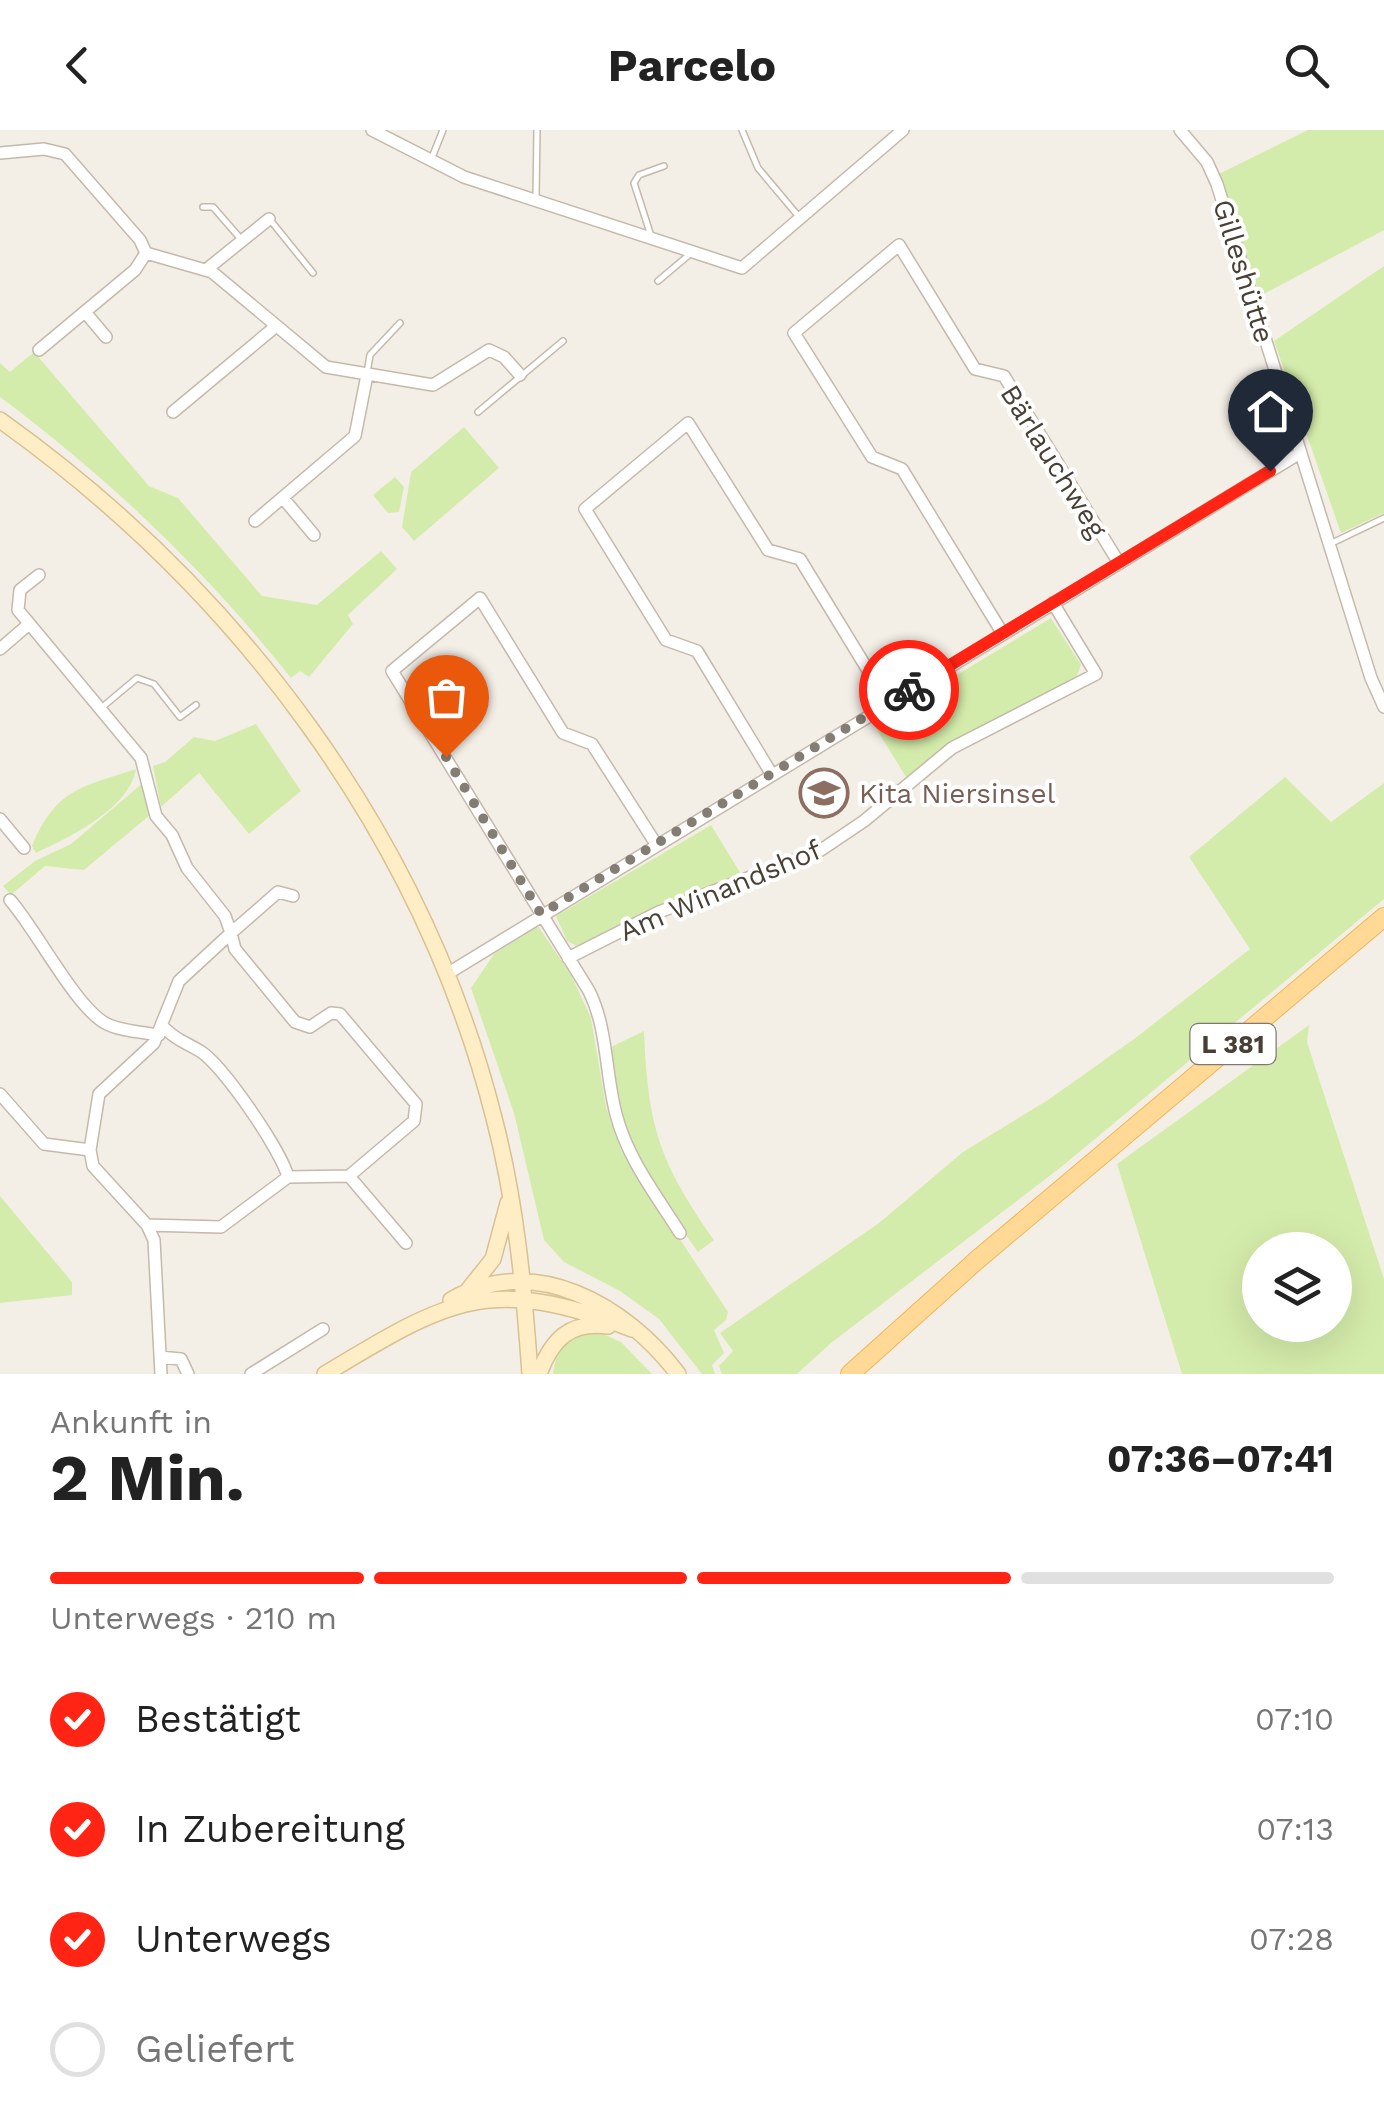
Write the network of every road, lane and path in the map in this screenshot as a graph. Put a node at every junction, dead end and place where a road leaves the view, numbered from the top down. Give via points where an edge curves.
1 (372, 130) edge
2 (442, 130) edge
3 (537, 130) edge
4 (742, 130) edge
5 (903, 130) edge
6 (1180, 130) edge
7 (394, 135) edge
8 (0, 153) edge
9 (430, 162) junction
10 (664, 166) dead end
11 (536, 201) junction
12 (203, 206) dead end
13 (800, 218) junction
14 (269, 219) joint
15 (242, 240) junction
16 (652, 240) junction
17 (692, 252) junction
18 (146, 254) junction
19 (207, 269) junction
20 (314, 272) dead end
21 (658, 282) dead end
22 (85, 312) junction
23 (400, 323) dead end
24 (275, 327) junction
25 (106, 337) dead end
26 (563, 341) dead end
27 (39, 350) dead end
28 (367, 375) junction
29 (520, 375) junction
30 (173, 412) dead end
31 (478, 412) dead end
32 (0, 420) edge
33 (1300, 453) junction
34 (283, 498) junction
35 (1384, 518) edge
36 (255, 522) dead end
37 (314, 535) dead end
38 (1330, 544) junction
39 (1119, 563) junction
40 (40, 575) dead end
41 (1053, 603) junction
42 (29, 624) junction
43 (1003, 634) junction
44 (0, 649) edge
45 (888, 703) junction
46 (196, 705) dead end
47 (1384, 707) edge
48 (100, 709) junction
49 (771, 774) junction
50 (0, 819) edge
51 (656, 844) junction
52 (24, 848) dead end
53 (292, 896) dead end
54 (10, 900) dead end
55 (541, 914) junction
56 (1384, 917) edge
57 (231, 933) junction
58 (568, 958) junction
59 (447, 974) junction
60 (161, 1030) junction
61 (0, 1094) edge
62 (90, 1150) junction
63 (349, 1176) junction
64 (288, 1177) junction
65 (510, 1194) junction
66 (147, 1225) junction
67 (680, 1232) dead end
68 (406, 1243) dead end
69 (522, 1279) junction
70 (469, 1290) junction
71 (524, 1298) junction
72 (422, 1316) junction
73 (632, 1329) junction
74 (322, 1330) dead end
75 (160, 1357) junction
76 (161, 1374) edge
77 (188, 1374) edge
78 (251, 1374) edge
79 (326, 1374) edge
80 (530, 1374) edge
81 (539, 1374) edge
82 (678, 1374) edge
83 (850, 1374) edge

1 - 7 street
2 - 9 lane
3 - 11 lane
4 - 13 lane via 758,168
5 - 13 street
6 - 33 street, Gilleshütte via 1213,173
7 - 9 street
8 - 18 street via 65,154
9 - 11 street
10 - 16 lane via 634,182
11 - 16 street
12 - 15 lane via 213,207
13 - 17 street via 742,268
14 - 15 street
14 - 20 lane
15 - 19 street
16 - 17 street
17 - 21 lane
18 - 19 street
18 - 22 street
19 - 24 street
22 - 25 street
22 - 27 street
23 - 28 lane via 370,355
24 - 28 street via 322,365
24 - 30 street
26 - 29 lane
28 - 29 street via 433,385 489,350
28 - 34 street via 355,436
29 - 31 lane
32 - 59 main road via 140,530 262,664 368,816
33 - 38 street, Gilleshütte
33 - 39 street
34 - 36 street
34 - 37 street
35 - 38 lane
38 - 47 street, Gilleshütte
39 - 41 street
39 - 43 street, Bärlauchweg via 1004,376 975,369 900,245 794,333 872,457 902,469
40 - 42 street via 20,590 18,610
41 - 43 street
41 - 58 street, Am Winandshof via 1096,674 952,748 821,850 659,912
42 - 44 street
42 - 48 street
43 - 45 street
45 - 49 street
45 - 49 street via 800,559 768,550 688,424 584,508 666,640 696,651
46 - 48 lane via 180,717 154,684 137,678
48 - 57 street via 139,756 156,816
49 - 51 street
50 - 52 street
51 - 55 street
51 - 55 street via 592,744 564,732 480,598 392,670
53 - 57 street via 278,892
54 - 60 street via 102,1020
55 - 58 street
55 - 59 street
56 - 83 main road, L 381
57 - 60 street via 179,981
57 - 63 street via 236,949 297,1024 340,1014 415,1102 414,1121
58 - 67 street via 601,1020 626,1141
59 - 65 main road via 488,1095
60 - 62 street via 99,1094
60 - 64 street via 202,1052 260,1120
61 - 62 street via 44,1144
62 - 66 street via 98,1175
63 - 64 street
63 - 68 street
64 - 66 street via 224,1226
65 - 69 main road
65 - 70 main road via 493,1259
66 - 75 street via 156,1246
69 - 70 main road
69 - 71 main road
69 - 73 main road via 580,1294
70 - 72 main road
71 - 72 main road via 472,1300
71 - 73 main road
71 - 80 main road
72 - 79 main road
73 - 81 main road via 572,1329 550,1349
73 - 82 main road
74 - 78 street
75 - 76 street
75 - 77 street via 181,1359

